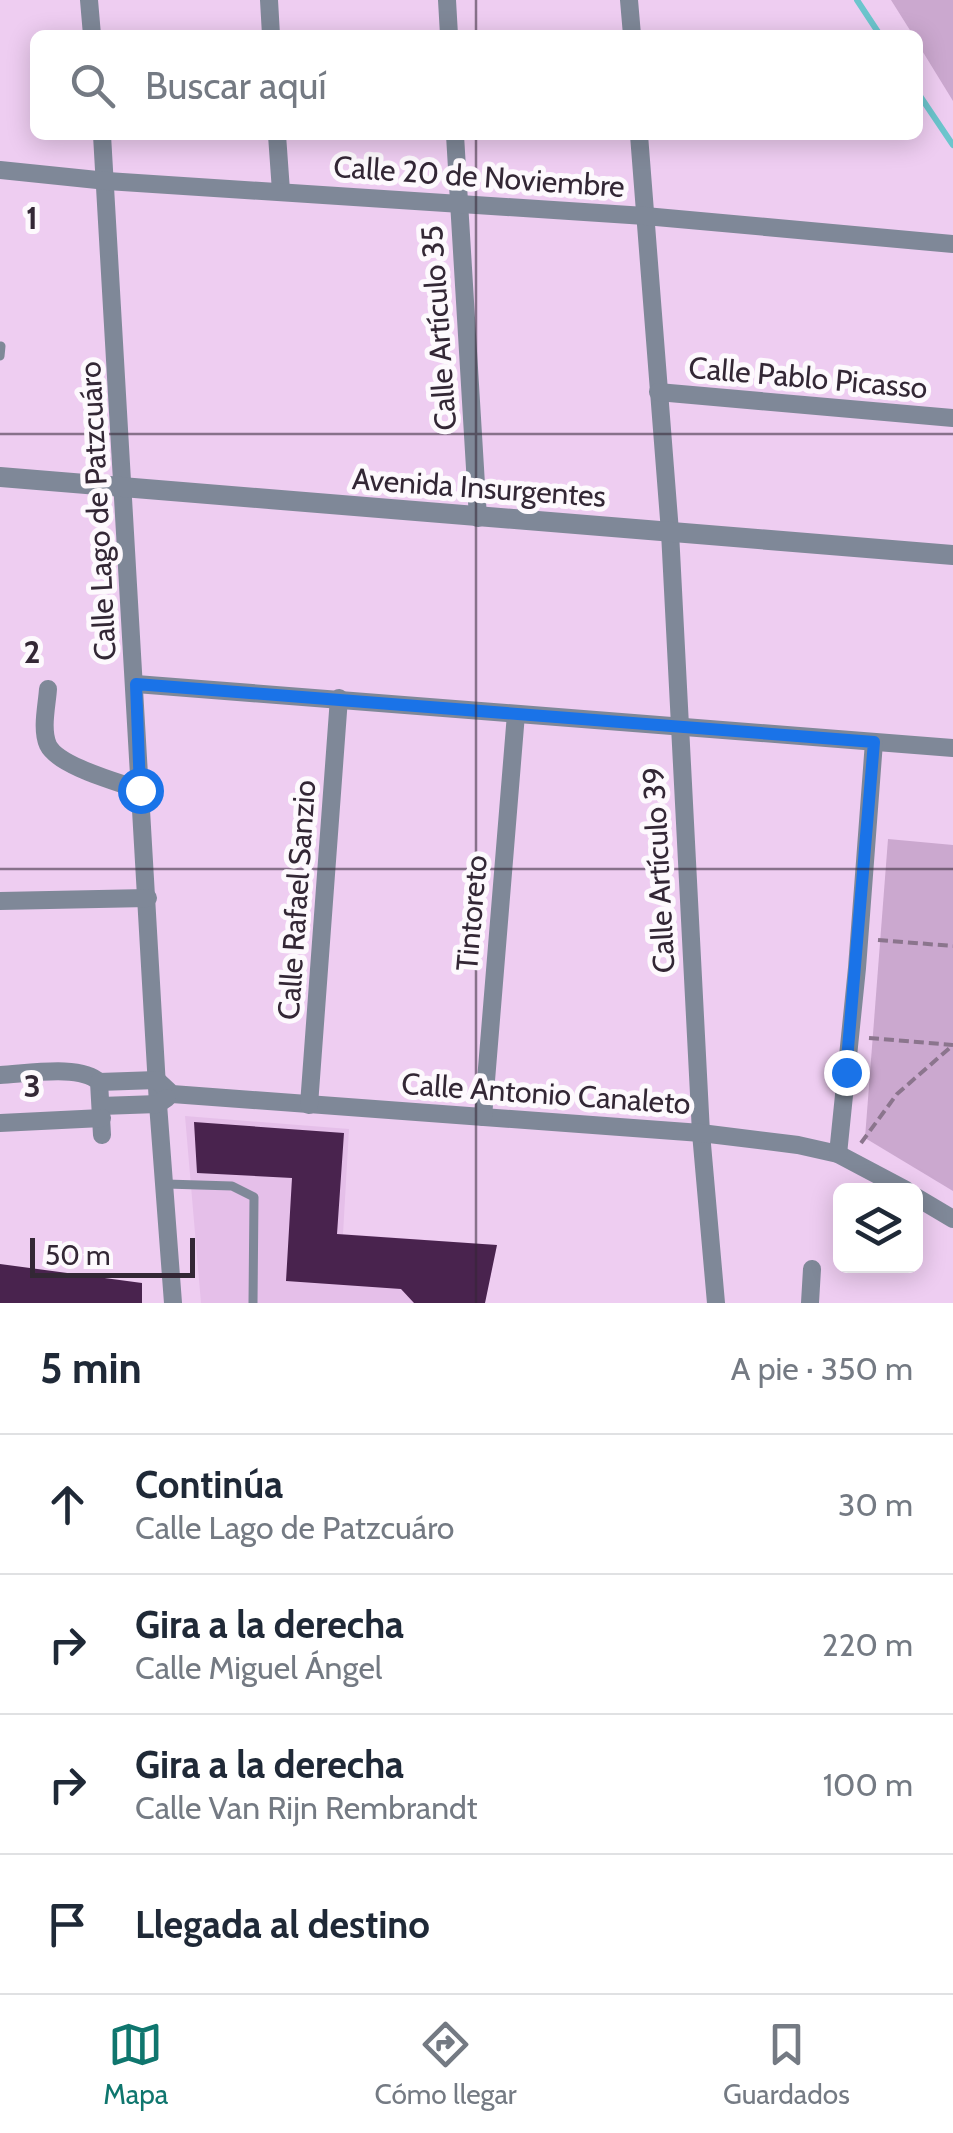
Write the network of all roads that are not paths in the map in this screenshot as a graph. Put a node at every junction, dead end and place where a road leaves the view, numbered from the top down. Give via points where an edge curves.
1 (89, 0) edge
2 (269, 0) edge
3 (447, 0) edge
4 (629, 0) edge
5 (92, 30) edge
6 (271, 30) edge
7 (449, 30) edge
8 (632, 30) edge
9 (102, 140) edge
10 (277, 140) edge
11 (455, 140) edge
12 (639, 140) edge
13 (0, 170) edge
14 (106, 181) junction
15 (281, 191) junction
16 (459, 205) junction
17 (645, 216) junction
18 (953, 244) edge
19 (1, 346) edge
20 (0, 356) edge
21 (658, 392) junction
22 (953, 418) edge
23 (0, 478) edge
24 (123, 490) junction
25 (478, 518) junction
26 (670, 532) junction
27 (953, 554) edge
28 (136, 684) junction
29 (48, 689) dead end
30 (340, 698) junction
31 (516, 714) junction
32 (678, 725) junction
33 (874, 742) junction
34 (953, 748) edge
35 (140, 790) junction
36 (148, 898) junction
37 (0, 902) edge
38 (0, 1074) edge
39 (157, 1080) junction
40 (99, 1082) junction
41 (165, 1099) junction
42 (308, 1106) junction
43 (483, 1117) junction
44 (102, 1120) junction
45 (0, 1122) edge
46 (701, 1133) junction
47 (838, 1154) junction
48 (893, 1183) edge
49 (166, 1184) junction
50 (923, 1200) edge
51 (953, 1219) edge
52 (812, 1269) dead end
53 (711, 1300) edge
54 (173, 1303) edge
55 (253, 1303) edge
56 (810, 1303) edge

1 - 5 street
2 - 6 street
3 - 7 street
4 - 8 street
9 - 14 street, Calle Lago de Patzcuáro
10 - 15 street
11 - 16 street, Calle Artículo 35
12 - 17 street, Calle Artículo 39
13 - 14 street, Calle 20 de Noviembre
14 - 15 street, Calle 20 de Noviembre
14 - 24 street, Calle Lago de Patzcuáro
15 - 16 street, Calle 20 de Noviembre
16 - 17 street, Calle 20 de Noviembre
16 - 25 street, Calle Artículo 35
17 - 18 street, Calle 20 de Noviembre
17 - 21 street, Calle Artículo 39
19 - 20 lane
21 - 22 street, Calle Pablo Picasso
21 - 26 street, Calle Artículo 39
23 - 24 street, Avenida Insurgentes
24 - 25 street, Avenida Insurgentes
24 - 28 street, Calle Lago de Patzcuáro
25 - 26 street, Avenida Insurgentes
26 - 27 street, Avenida Insurgentes
26 - 32 street, Calle Artículo 39
28 - 30 street
28 - 35 street, Calle Lago de Patzcuáro
29 - 35 street via 45,728 56,754
30 - 31 street
30 - 42 street, Calle Rafael Sanzio
31 - 32 street
31 - 43 street, Tintoreto
32 - 33 street
32 - 46 street, Calle Artículo 39
33 - 34 street
33 - 47 street
35 - 36 street, Calle Lago de Patzcuáro
36 - 37 street
36 - 39 street, Calle Lago de Patzcuáro
38 - 40 street via 77,1072
39 - 40 street
39 - 41 street, Calle Lago de Patzcuáro
40 - 44 street
41 - 42 street, Calle Antonio Canaleto
41 - 44 street, Calle Antonio Canaleto
41 - 49 street, Calle Lago de Patzcuáro
42 - 43 street, Calle Antonio Canaleto
43 - 46 street, Calle Antonio Canaleto
44 - 45 street, Calle Antonio Canaleto
46 - 47 street, Calle Antonio Canaleto
46 - 53 street, Calle Artículo 39
47 - 48 street, Calle Antonio Canaleto
49 - 54 street, Calle Lago de Patzcuáro
49 - 55 lane via 232,1186 254,1197
50 - 51 street
52 - 56 street

